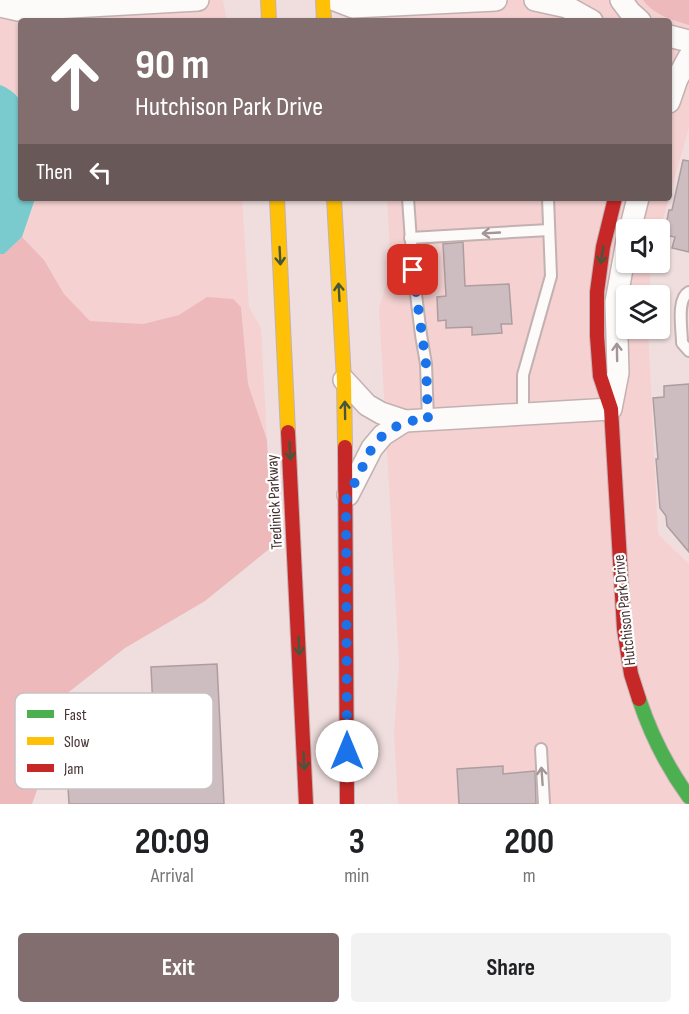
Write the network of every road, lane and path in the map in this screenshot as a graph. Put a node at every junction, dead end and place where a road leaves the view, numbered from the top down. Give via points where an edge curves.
1 (198, 0) edge
2 (268, 0) edge
3 (323, 0) edge
4 (335, 0) edge
5 (496, 0) edge
6 (535, 0) edge
7 (621, 0) edge
8 (130, 2) edge
9 (402, 5) junction
10 (9, 8) edge
11 (47, 18) edge
12 (269, 18) edge
13 (324, 18) edge
14 (385, 18) edge
15 (587, 18) edge
16 (637, 18) edge
17 (672, 37) edge
18 (689, 40) edge
19 (689, 57) edge
20 (672, 93) edge
21 (278, 201) edge
22 (334, 201) edge
23 (408, 201) edge
24 (548, 201) edge
25 (614, 201) edge
26 (637, 201) edge
27 (633, 219) edge
28 (549, 230) junction
29 (411, 238) junction
30 (621, 273) edge
31 (689, 291) edge
32 (689, 351) edge
33 (344, 380) junction
34 (610, 409) junction
35 (523, 414) junction
36 (428, 420) junction
37 (405, 421) junction
38 (346, 500) junction
39 (540, 749) dead end
40 (689, 797) edge
41 (306, 804) edge
42 (347, 804) edge
43 (544, 804) edge

1 - 8 street
2 - 12 street
3 - 13 street
4 - 9 street via 353,7
5 - 9 street
6 - 15 street via 567,7
7 - 16 street
8 - 10 street
9 - 14 street
10 - 11 street
17 - 18 street
19 - 20 street
21 -> 41 street, Tredinick Parkway
33 -> 22 street
23 - 29 lane
24 - 28 lane
25 -> 34 street, Hutchison Park Drive via 597,292 600,376
26 - 27 street
28 -> 29 lane
28 - 35 lane via 551,276 523,375
29 - 36 lane via 426,364
34 -> 30 street, Hutchison Park Drive via 618,374 616,302
31 - 32 lane via 681,303 682,343
33 - 37 street via 366,405
38 -> 33 street
34 - 35 street
34 - 40 street, Hutchison Park Drive via 624,630 633,682 656,743
35 - 36 street
36 - 37 street
37 - 38 street via 383,435 372,448
38 - 42 street
43 -> 39 lane

